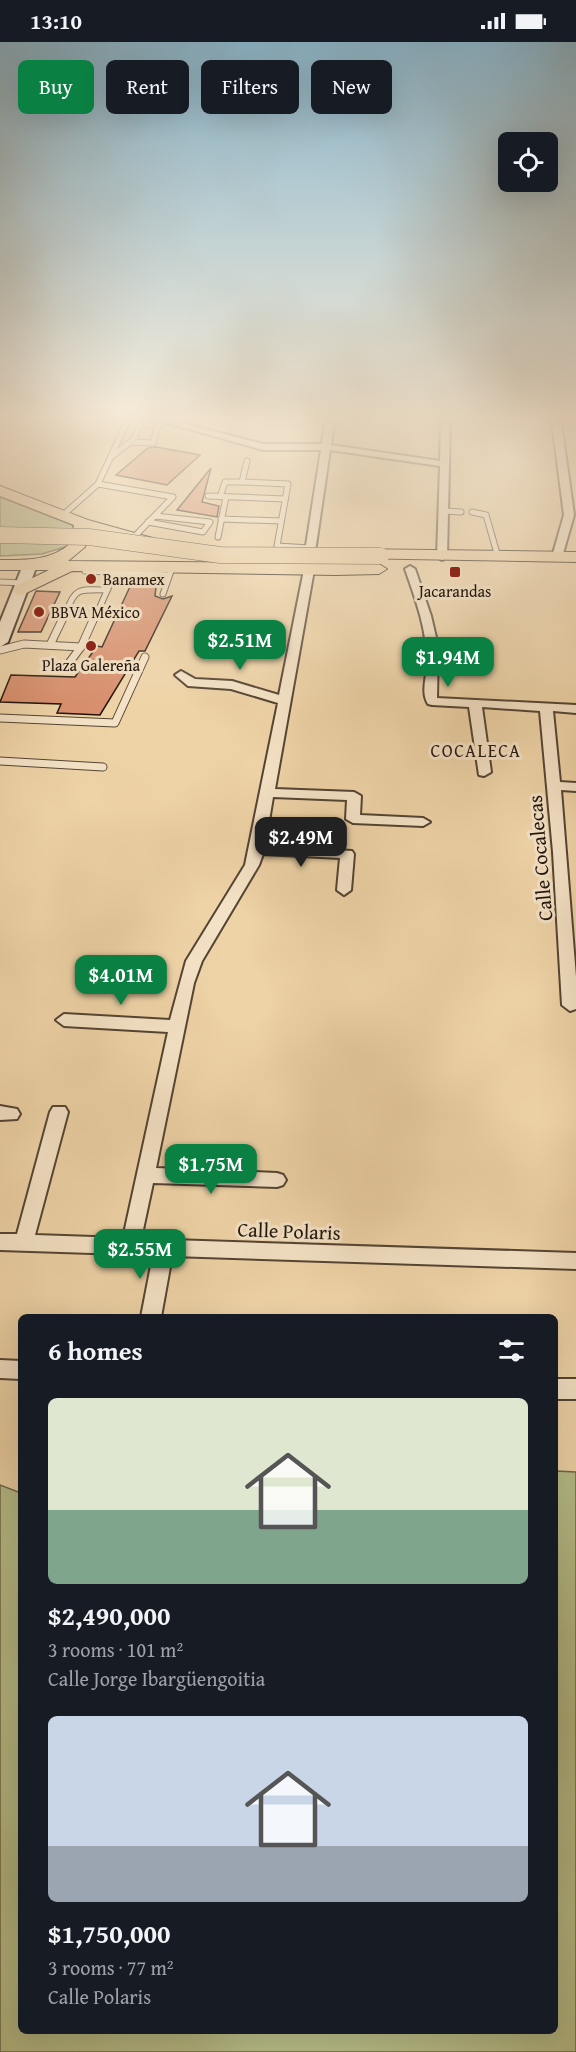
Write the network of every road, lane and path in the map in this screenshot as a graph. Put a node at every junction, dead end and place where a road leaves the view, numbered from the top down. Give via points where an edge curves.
1 (65, 516) edge
2 (155, 516) joint
3 (222, 516) edge
4 (282, 516) edge
5 (316, 516) edge
6 (444, 516) edge
7 (486, 516) edge
8 (569, 516) edge
9 (222, 519) junction
10 (281, 521) junction
11 (148, 522) junction
12 (82, 523) junction
13 (0, 535) edge
14 (134, 537) junction
15 (218, 537) dead end
16 (0, 544) edge
17 (192, 550) junction
18 (310, 550) junction
19 (442, 557) junction
20 (572, 558) edge
21 (381, 559) junction
22 (495, 562) junction
23 (0, 565) edge
24 (34, 565) junction
25 (81, 566) junction
26 (169, 569) junction
27 (410, 569) junction
28 (63, 570) junction
29 (309, 570) junction
30 (115, 573) junction
31 (0, 582) edge
32 (23, 587) junction
33 (107, 590) junction
34 (163, 594) dead end
35 (1, 643) edge
36 (24, 644) junction
37 (50, 645) junction
38 (81, 647) junction
39 (144, 657) dead end
40 (66, 667) dead end
41 (181, 675) dead end
42 (285, 701) junction
43 (476, 705) junction
44 (546, 708) junction
45 (576, 709) edge
46 (0, 718) edge
47 (0, 761) edge
48 (103, 767) dead end
49 (484, 772) dead end
50 (554, 786) junction
51 (576, 787) edge
52 (267, 793) junction
53 (423, 822) dead end
54 (257, 849) junction
55 (344, 890) dead end
56 (570, 1005) dead end
57 (64, 1020) dead end
58 (176, 1026) junction
59 (59, 1112) dead end
60 (146, 1175) junction
61 (277, 1180) dead end
62 (0, 1242) edge
63 (24, 1243) junction
64 (130, 1248) junction
65 (165, 1250) junction
66 (576, 1262) edge
67 (152, 1314) edge
68 (0, 1369) edge
69 (18, 1370) edge
70 (558, 1389) edge
71 (576, 1389) edge

1 - 12 main road
2 - 11 lane
2 - 11 lane via 210,522 203,532
3 - 9 lane
4 - 10 lane
5 - 18 street
6 - 19 street
7 - 22 lane
8 - 20 street
9 - 10 lane
9 - 15 lane
10 - 18 lane via 277,546
11 - 14 lane
12 - 14 main road
12 - 24 main road via 82,537 76,548
13 - 21 main road, bridge via 89,537 220,555
14 - 17 main road
16 - 21 main road via 80,545 217,563
17 - 18 main road
17 - 26 main road via 109,541 92,545 87,552 95,557
18 - 21 main road
19 - 21 main road
19 - 22 main road
20 - 22 main road
21 - 22 main road
22 - 27 main road
23 - 24 main road
24 - 25 main road
24 - 32 main road
25 - 26 main road
25 - 28 main road
26 - 29 main road
26 - 30 lane
26 - 34 lane
27 - 29 main road
27 - 43 street via 433,636 432,701
28 - 30 lane
28 - 32 main road
29 - 42 street
30 - 33 lane
31 - 32 lane
32 - 35 main road
33 - 37 lane via 76,592
33 - 38 lane
35 - 36 lane
35 - 36 lane
36 - 37 lane
37 - 38 lane
38 - 40 lane
39 - 46 lane via 115,723
41 - 42 street via 192,682 232,684
42 - 52 street
43 - 44 street
43 - 49 street
44 - 45 street
44 - 50 street, Calle Cocalecas
47 - 48 lane
50 - 51 street
50 - 56 street, Calle Cocalecas
52 - 53 street via 354,796 353,819
52 - 54 street
54 - 55 street via 347,854
54 - 58 street via 252,865 194,961
57 - 58 street
58 - 60 street
59 - 63 street
60 - 61 street
60 - 64 street
62 - 63 street, Calle Polaris
63 - 64 street, Calle Polaris
64 - 65 street, Calle Polaris
65 - 66 street, Calle Polaris
65 - 67 street
68 - 69 street
70 - 71 street

